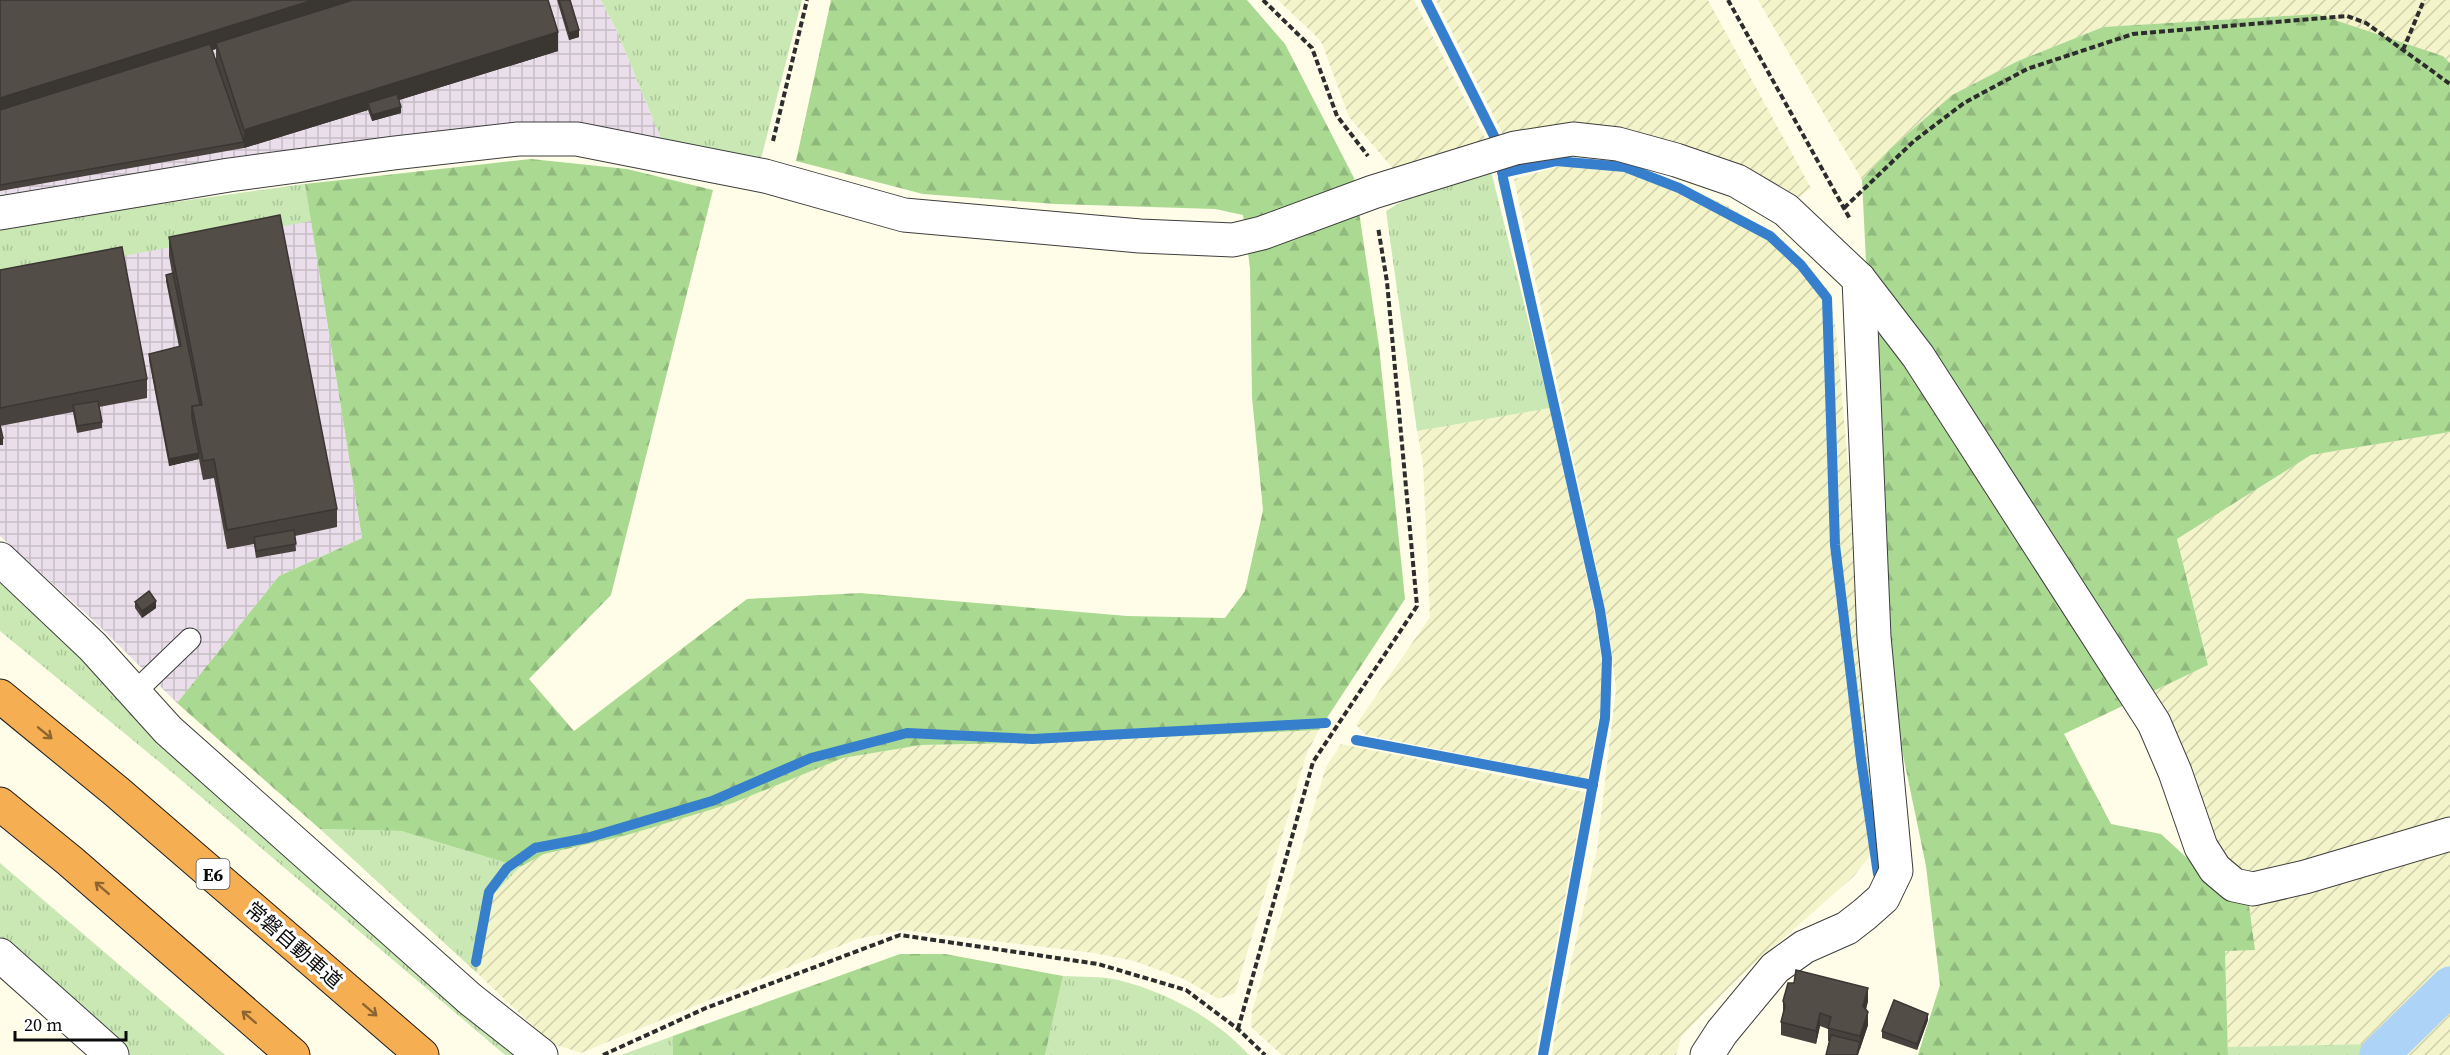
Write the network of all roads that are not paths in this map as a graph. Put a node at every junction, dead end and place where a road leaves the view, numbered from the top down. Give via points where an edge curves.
1 (0, 213) edge
2 (1859, 279) junction
3 (0, 559) edge
4 (190, 639) dead end
5 (134, 693) junction
6 (0, 696) edge
7 (0, 804) edge
8 (2450, 834) edge
9 (0, 955) edge
10 (112, 1055) edge
11 (293, 1055) edge
12 (422, 1055) edge
13 (541, 1055) edge
14 (1707, 1055) edge

1 - 2 street via 229,175 518,139 577,139 765,176 904,215 1140,236 1233,240 1515,148 1574,140 1618,144 1737,181 1786,210
2 - 8 street via 1918,356 2154,723 2201,847 2215,869 2234,885 2253,889
2 - 14 street via 1874,637 1896,871 1883,898 1865,914 1847,928 1804,947 1775,968
3 - 5 street via 93,647
4 - 5 lane
5 - 13 street via 168,730 408,944
6 -> 12 highway, 常磐自動車道 / E6
11 -> 7 highway
9 - 10 street

